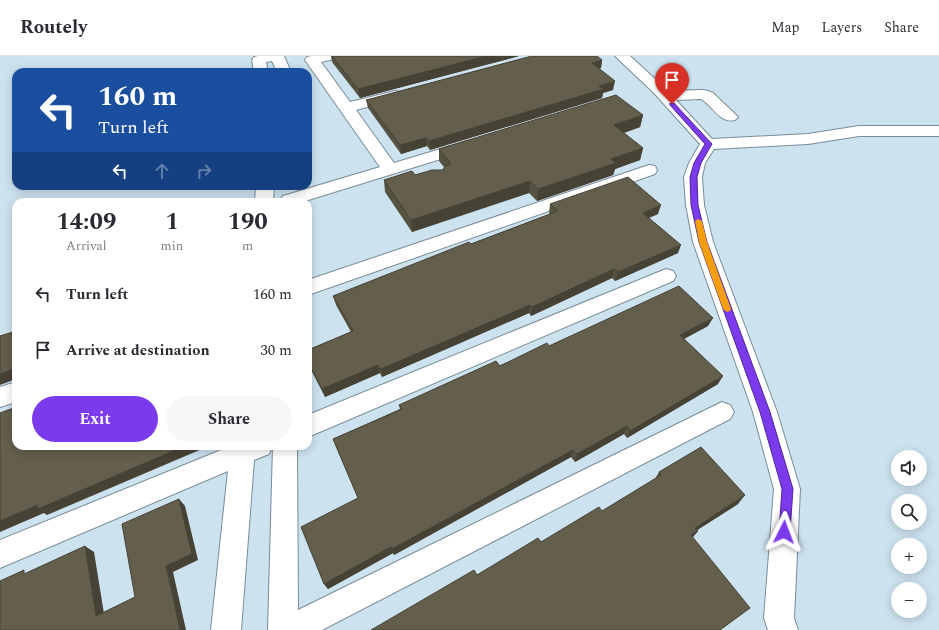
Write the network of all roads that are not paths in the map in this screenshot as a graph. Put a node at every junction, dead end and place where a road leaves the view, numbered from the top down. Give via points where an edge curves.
1 (273, 56) edge
2 (277, 56) edge
3 (328, 56) edge
4 (622, 56) edge
5 (260, 66) edge
6 (282, 68) edge
7 (406, 92) edge
8 (665, 96) junction
9 (346, 108) junction
10 (730, 117) dead end
11 (939, 131) edge
12 (482, 141) edge
13 (708, 144) junction
14 (390, 169) junction
15 (649, 170) dead end
16 (311, 190) edge
17 (312, 190) edge
18 (289, 196) edge
19 (666, 276) dead end
20 (312, 287) edge
21 (12, 393) edge
22 (0, 397) edge
23 (722, 412) dead end
24 (312, 424) edge
25 (243, 450) edge
26 (248, 450) edge
27 (285, 450) edge
28 (0, 554) edge
29 (226, 630) edge
30 (283, 630) edge
31 (290, 630) edge
32 (783, 630) edge

1 - 5 street
2 - 6 street
3 - 9 street via 312,60
4 - 8 street
7 - 9 street
8 - 10 street via 708,96
8 - 13 street
9 - 14 street
11 - 13 street via 859,131 808,139
12 - 14 street via 426,165
13 - 32 street via 697,163 693,177 695,205 703,242 765,412 787,489 779,618
14 - 17 street
15 - 20 street
16 - 18 street
19 - 24 street
21 - 22 street
23 - 31 street
25 - 28 street
26 - 29 street
27 - 30 street

